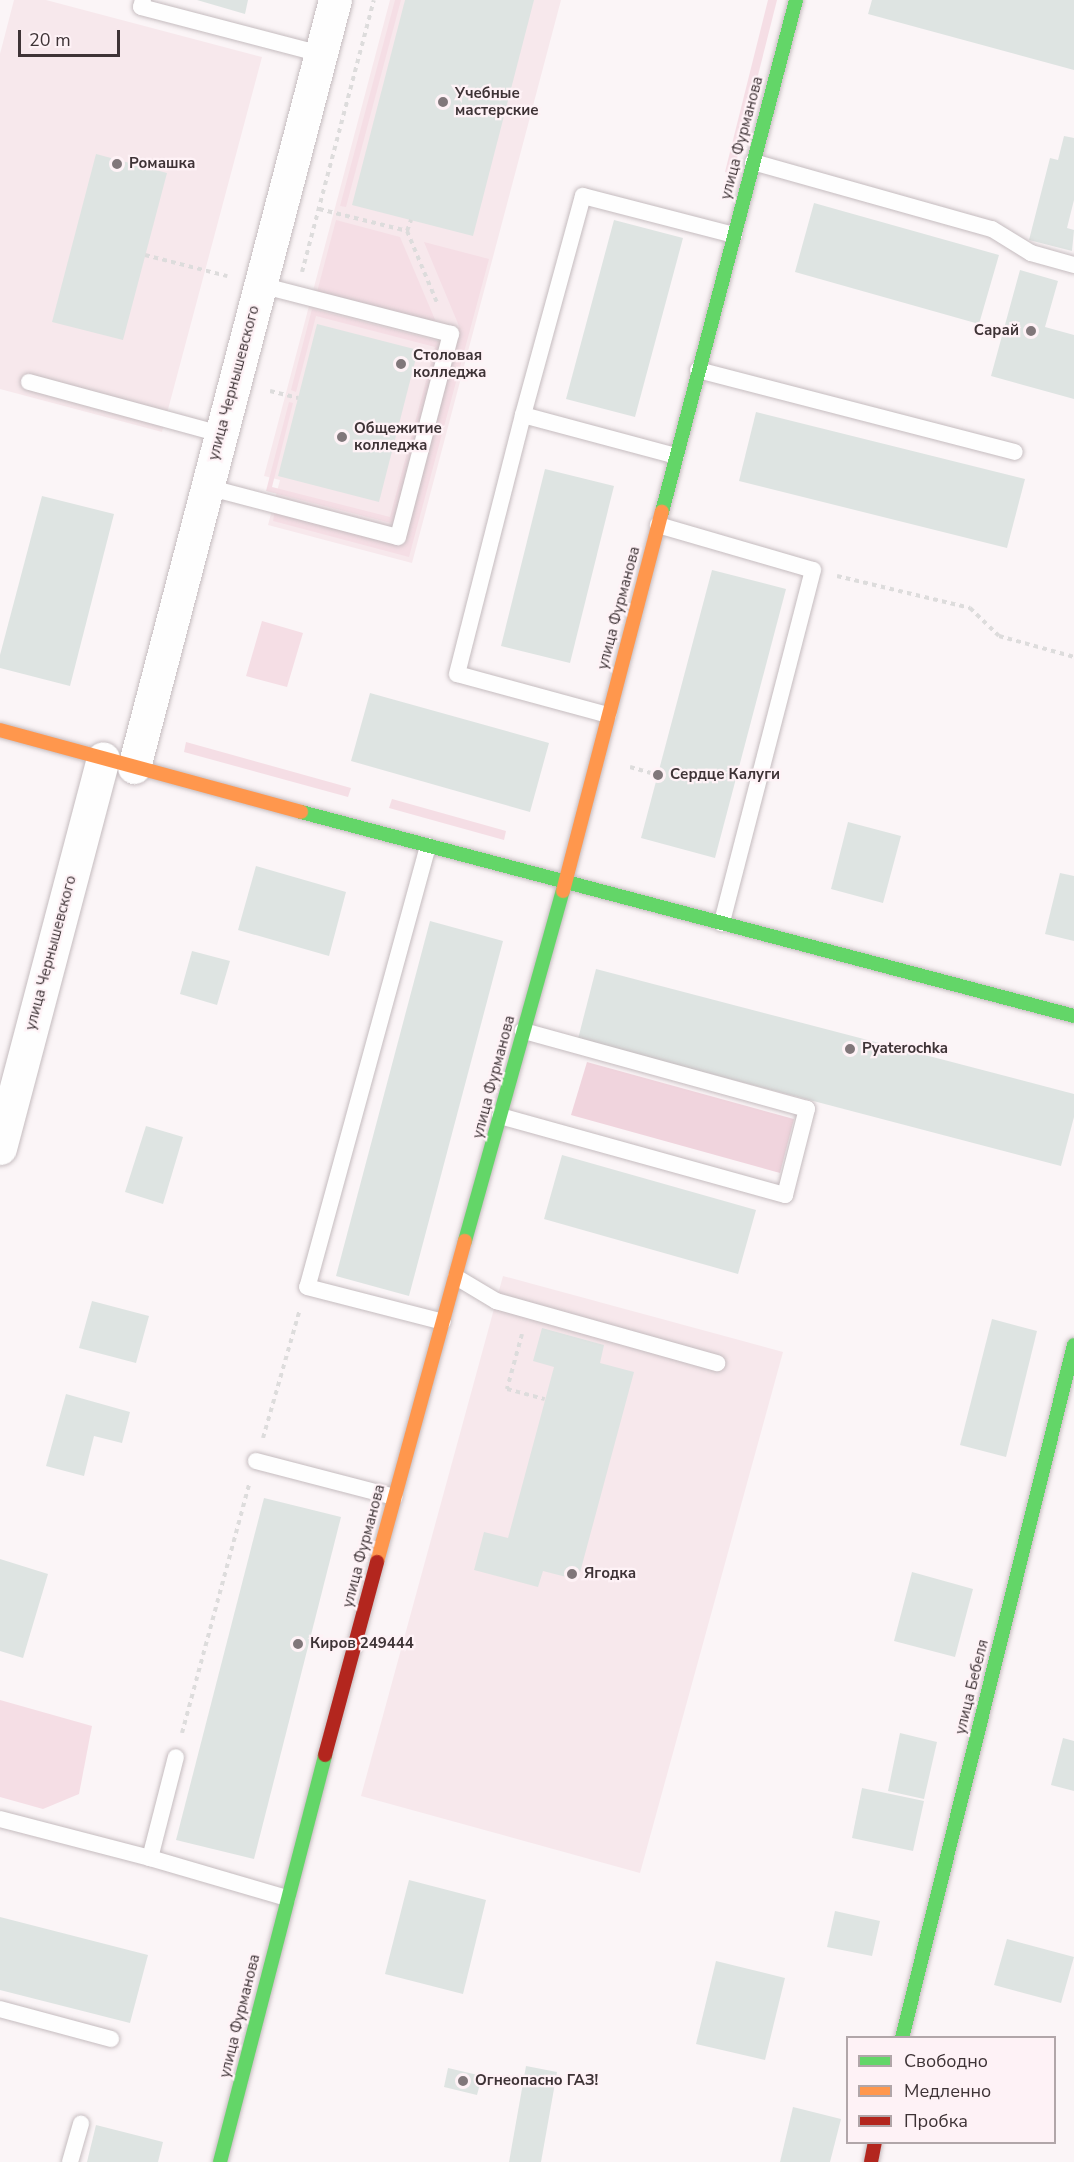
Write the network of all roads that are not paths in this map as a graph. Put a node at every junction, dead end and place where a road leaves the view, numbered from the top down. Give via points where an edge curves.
1 (143, 0) edge
2 (335, 0) edge
3 (796, 0) edge
4 (321, 54) junction
5 (753, 162) junction
6 (734, 235) junction
7 (1074, 265) edge
8 (260, 285) junction
9 (698, 370) junction
10 (28, 382) dead end
11 (523, 415) junction
12 (221, 434) junction
13 (1015, 452) dead end
14 (676, 456) junction
15 (207, 488) junction
16 (658, 525) junction
17 (608, 715) junction
18 (0, 730) edge
19 (118, 762) junction
20 (428, 846) junction
21 (565, 883) junction
22 (722, 923) junction
23 (1074, 1016) edge
24 (523, 1031) junction
25 (500, 1116) junction
26 (0, 1148) edge
27 (456, 1277) junction
28 (443, 1322) junction
29 (1074, 1345) edge
30 (717, 1363) dead end
31 (256, 1461) road end
32 (394, 1497) junction
33 (176, 1757) road end
34 (0, 1819) edge
35 (150, 1858) junction
36 (287, 1898) junction
37 (0, 2009) edge
38 (902, 2036) edge
39 (111, 2039) dead end
40 (81, 2124) dead end
41 (875, 2144) edge
42 (70, 2162) edge
43 (220, 2162) edge
44 (871, 2162) edge

1 - 4 lane via 141,7
2 - 4 street, улица Чернышевского
3 - 5 street, улица Фурманова
4 - 8 street, улица Чернышевского
5 - 6 street, улица Фурманова
5 - 7 lane via 992,229 1031,253
6 - 9 street, улица Фурманова
6 - 11 lane via 583,196
8 - 12 street, улица Чернышевского
8 - 15 lane via 451,334 398,537
9 - 13 lane
9 - 14 street, улица Фурманова
10 - 12 lane
11 - 14 lane
11 - 17 lane via 457,674
12 - 15 street, улица Чернышевского
14 - 16 street, улица Фурманова
15 - 19 street, улица Чернышевского
16 - 17 street, улица Фурманова
16 - 22 lane via 813,570
17 - 21 street, улица Фурманова
18 - 19 street
19 - 20 street
19 - 26 street, улица Чернышевского
20 - 21 street
20 - 28 lane via 307,1287
21 - 22 street
21 - 24 street, улица Фурманова
22 - 23 street
24 - 25 street, улица Фурманова
24 - 25 lane via 807,1109 785,1195
25 - 27 street, улица Фурманова
27 - 28 street, улица Фурманова
27 - 30 lane via 496,1301
28 - 32 street, улица Фурманова
29 - 38 street, улица Бебеля
31 - 32 lane
32 - 36 street, улица Фурманова
33 - 35 lane
34 - 35 lane
35 - 36 lane
36 - 43 street, улица Фурманова
37 - 39 lane
40 - 42 lane
41 - 44 street

